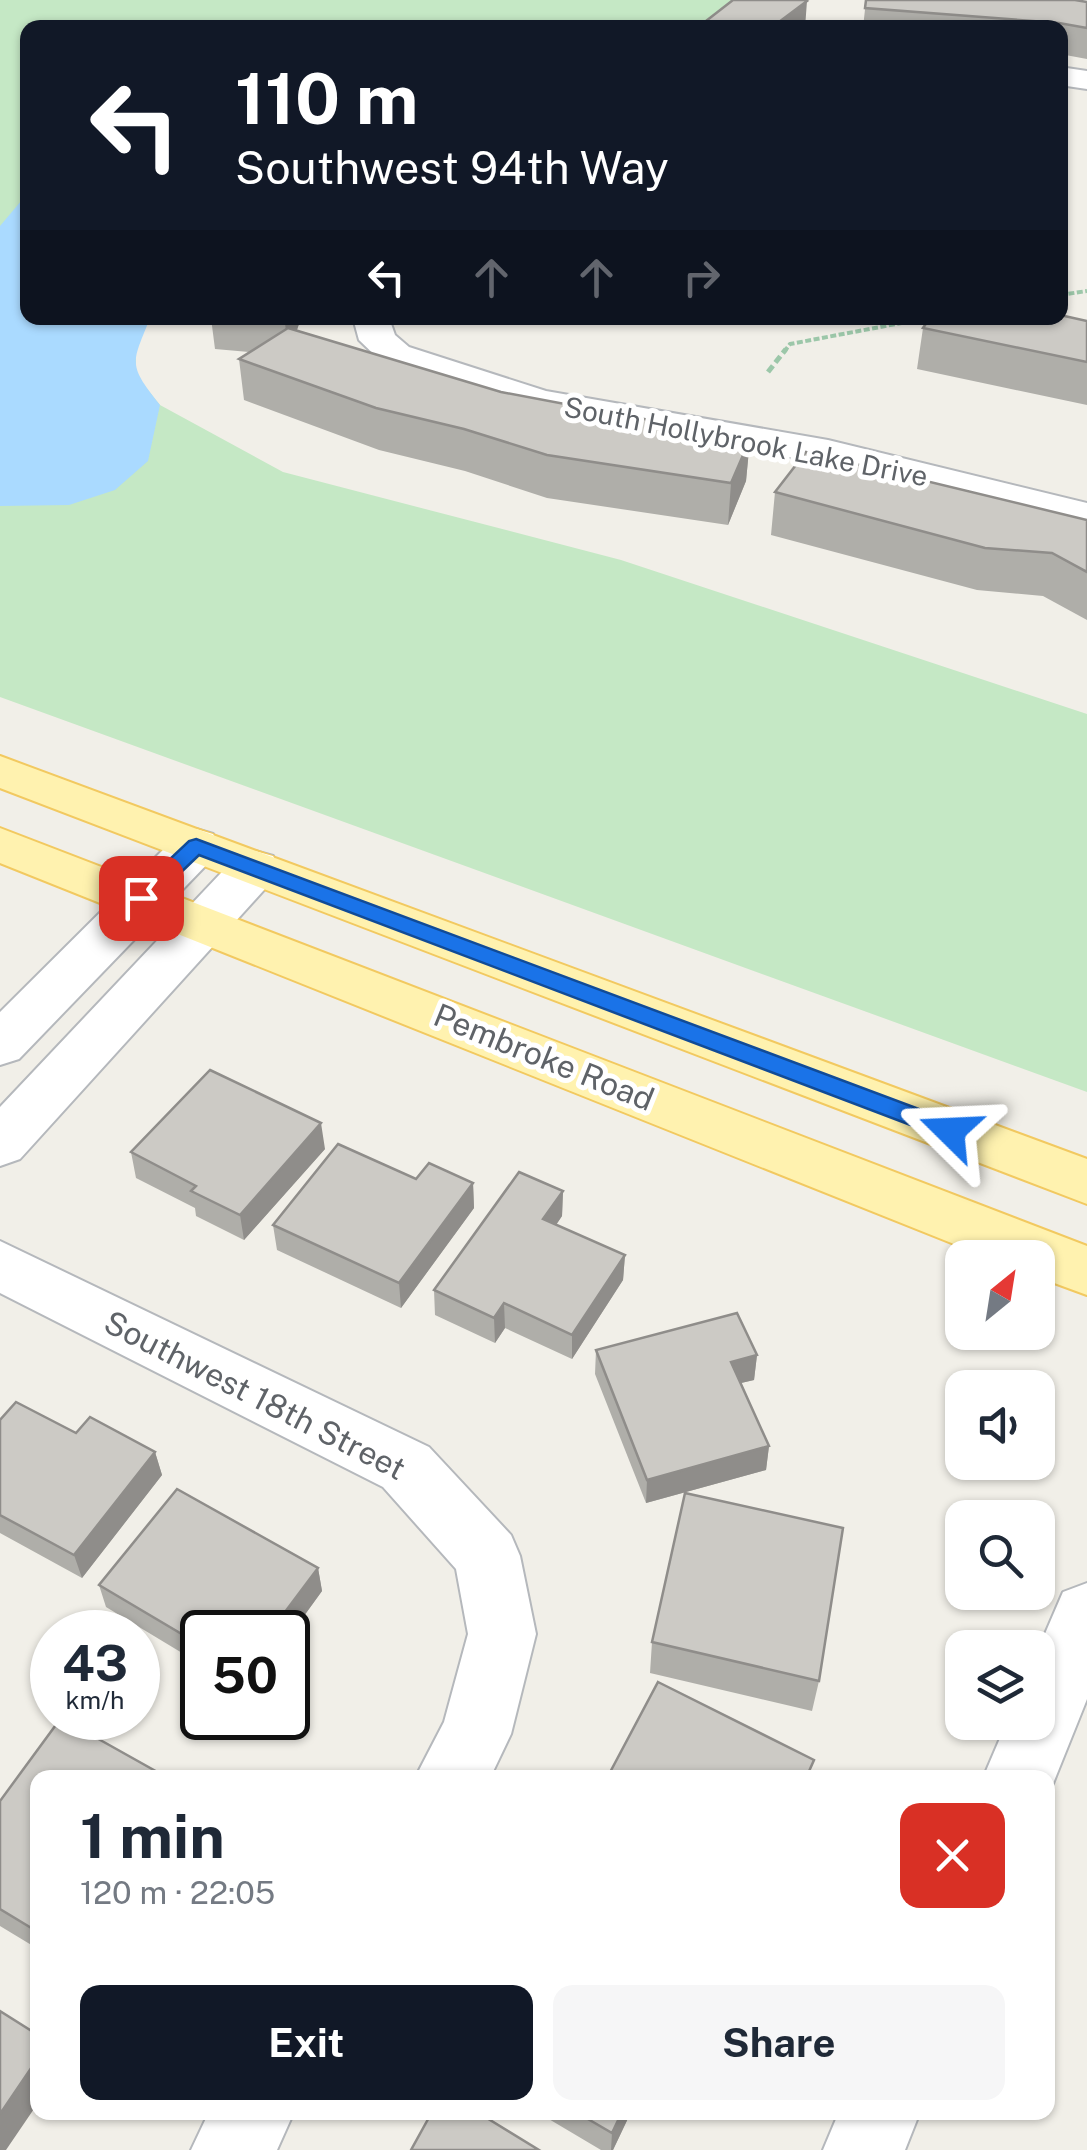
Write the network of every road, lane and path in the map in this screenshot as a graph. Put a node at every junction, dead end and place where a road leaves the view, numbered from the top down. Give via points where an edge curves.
1 (373, 325) edge
2 (891, 325) edge
3 (768, 372) dead end
4 (1087, 516) edge
5 (0, 771) edge
6 (0, 844) edge
7 (196, 846) junction
8 (255, 868) junction
9 (141, 898) junction
10 (206, 924) junction
11 (0, 1046) edge
12 (0, 1144) edge
13 (1087, 1182) edge
14 (0, 1265) edge
15 (1087, 1272) edge
16 (1087, 1614) edge
17 (456, 1770) edge
18 (1022, 1770) edge
19 (249, 2120) edge
20 (877, 2120) edge
21 (232, 2150) edge
22 (864, 2150) edge

1 - 4 street, South Hollybrook Lake Drive via 378,340 396,356 538,401 828,452
2 - 3 path via 790,344
5 - 7 main road
6 - 9 main road, Pembroke Road
7 - 8 main road
7 - 9 street
8 - 10 street
8 - 13 main road
9 - 10 main road, Pembroke Road
9 - 11 street
10 - 12 street
10 - 15 main road, Pembroke Road
14 - 17 street, Southwest 18th Street via 406,1467 487,1556 502,1634 476,1734
16 - 18 street
19 - 21 street
20 - 22 street

